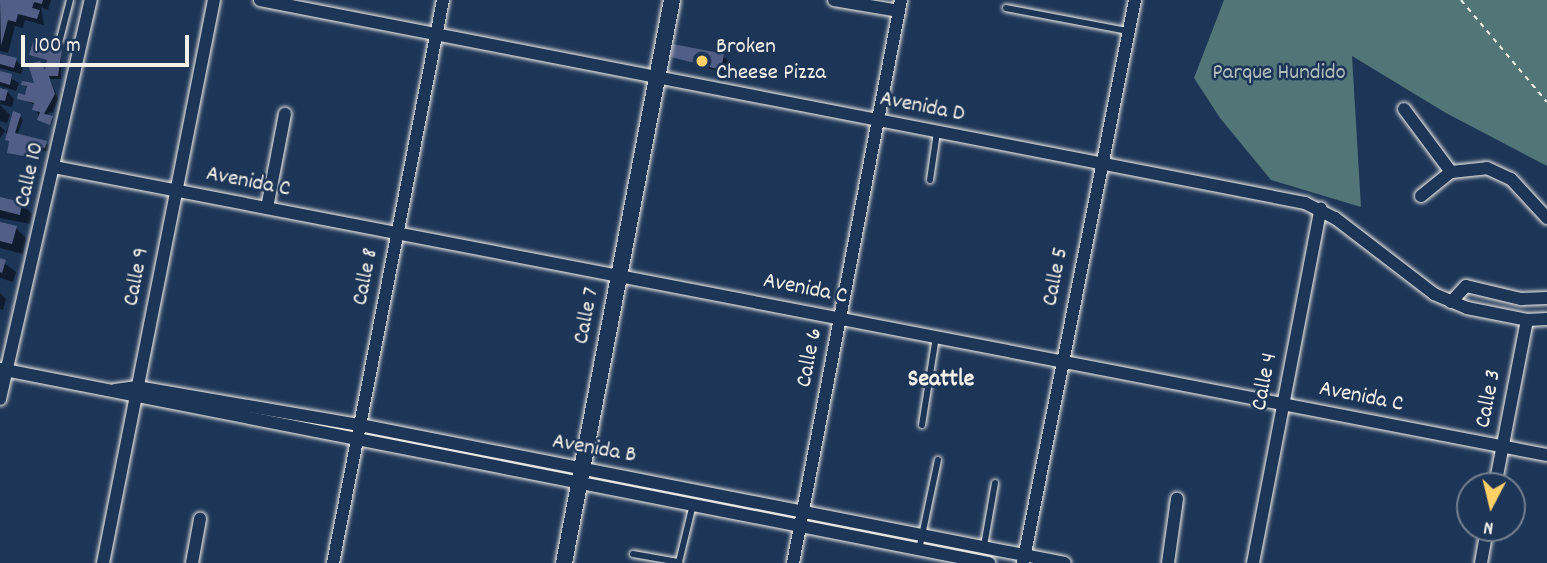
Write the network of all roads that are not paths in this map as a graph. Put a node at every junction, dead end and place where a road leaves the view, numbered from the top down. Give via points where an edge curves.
1 (70, 0) edge
2 (91, 0) edge
3 (214, 0) edge
4 (260, 0) edge
5 (443, 0) edge
6 (672, 0) edge
7 (834, 0) edge
8 (1135, 0) edge
9 (900, 6) edge
10 (1006, 8) dead end
11 (1129, 32) junction
12 (436, 33) junction
13 (60, 39) dead end
14 (657, 77) junction
15 (1404, 109) dead end
16 (285, 114) dead end
17 (878, 120) junction
18 (937, 132) junction
19 (1100, 165) junction
20 (54, 167) junction
21 (1451, 172) junction
22 (930, 180) dead end
23 (177, 191) junction
24 (1421, 195) dead end
25 (267, 208) junction
26 (1321, 208) junction
27 (1547, 218) edge
28 (397, 232) junction
29 (620, 275) junction
30 (1547, 299) edge
31 (1451, 302) junction
32 (840, 319) junction
33 (1547, 319) edge
34 (1527, 320) junction
35 (936, 337) junction
36 (1062, 361) junction
37 (3, 369) edge
38 (136, 393) junction
39 (0, 399) edge
40 (1283, 404) junction
41 (205, 406) junction
42 (360, 425) junction
43 (922, 425) dead end
44 (357, 439) junction
45 (1503, 446) junction
46 (451, 450) junction
47 (1547, 455) edge
48 (938, 460) dead end
49 (1498, 472) edge
50 (581, 476) junction
51 (995, 482) dead end
52 (695, 488) junction
53 (1177, 499) dead end
54 (692, 506) junction
55 (804, 511) junction
56 (200, 519) dead end
57 (800, 527) junction
58 (923, 534) junction
59 (1485, 542) edge
60 (984, 547) junction
61 (919, 550) junction
62 (633, 554) dead end
63 (1023, 559) edge
64 (103, 563) edge
65 (192, 563) edge
66 (333, 563) edge
67 (564, 563) edge
68 (793, 563) edge
69 (989, 563) edge
70 (1065, 563) edge
71 (1168, 563) edge
72 (1253, 563) edge
73 (1481, 563) edge

1 - 13 lane
2 - 20 street, Calle 10
3 - 23 street, Calle 9
4 - 12 street, Avenida D
5 - 12 street, Calle 8
6 - 14 street, Calle 7
7 - 9 street
8 - 11 street, Calle 5
9 - 17 street, Calle 6
10 - 11 lane
11 - 19 street, Calle 5
12 - 14 street, Avenida D
12 - 28 street, Calle 8
14 - 17 street, Avenida D
14 - 29 street, Calle 7
15 - 21 street
16 - 25 street
17 - 18 street, Avenida D
17 - 32 street, Calle 6
18 - 19 street, Avenida D
18 - 22 lane
19 - 26 street, Avenida D
19 - 36 street, Calle 5
20 - 23 street, Avenida C
20 - 37 street, Calle 10
21 - 24 street
21 - 27 street via 1499,171
23 - 25 street, Avenida C
23 - 38 street, Calle 9
25 - 28 street, Avenida C
26 - 31 street, Avenida D via 1411,278
26 - 40 street, Calle 4
28 - 29 street, Avenida C
28 - 42 street, Calle 8
29 - 32 street, Avenida C
29 - 50 street, Calle 7
30 - 31 street via 1521,299 1466,286
31 - 34 street, Avenida D
32 - 35 street, Avenida C
32 - 55 street, Calle 6
33 - 34 street, Avenida D
34 - 45 street, Calle 3
35 - 36 street, Avenida C
35 - 43 lane
36 - 40 street, Avenida C
36 - 63 street, Calle 5
37 - 38 street, Avenida B
37 - 39 street, Calle 10
38 - 41 street, Avenida B
38 - 64 street, Calle 9
40 - 45 street, Avenida C
40 - 72 street, Calle 4
41 - 42 street, Avenida B
41 - 44 street, Avenida B
42 - 44 street, Calle 8
42 - 46 street, Avenida B
44 - 46 street, Avenida B
44 - 66 street, Calle 8
45 - 47 street, Avenida C
45 - 49 street, Calle 3
46 - 50 street, Avenida B
48 - 58 lane
50 - 52 street, Avenida B
50 - 54 street, Avenida B
50 - 67 street, Calle 7
51 - 60 lane
52 - 54 lane
52 - 55 street, Avenida B
53 - 71 street
54 - 57 street, Avenida B
54 - 62 lane via 679,562
55 - 57 street, Calle 6
55 - 58 street, Avenida B
56 - 65 street
57 - 61 street, Avenida B
57 - 68 street, Calle 6
58 - 60 street, Avenida B
58 - 61 lane
59 - 73 street
60 - 63 street, Avenida B
61 - 69 street, Avenida B
63 - 70 street, Avenida B

